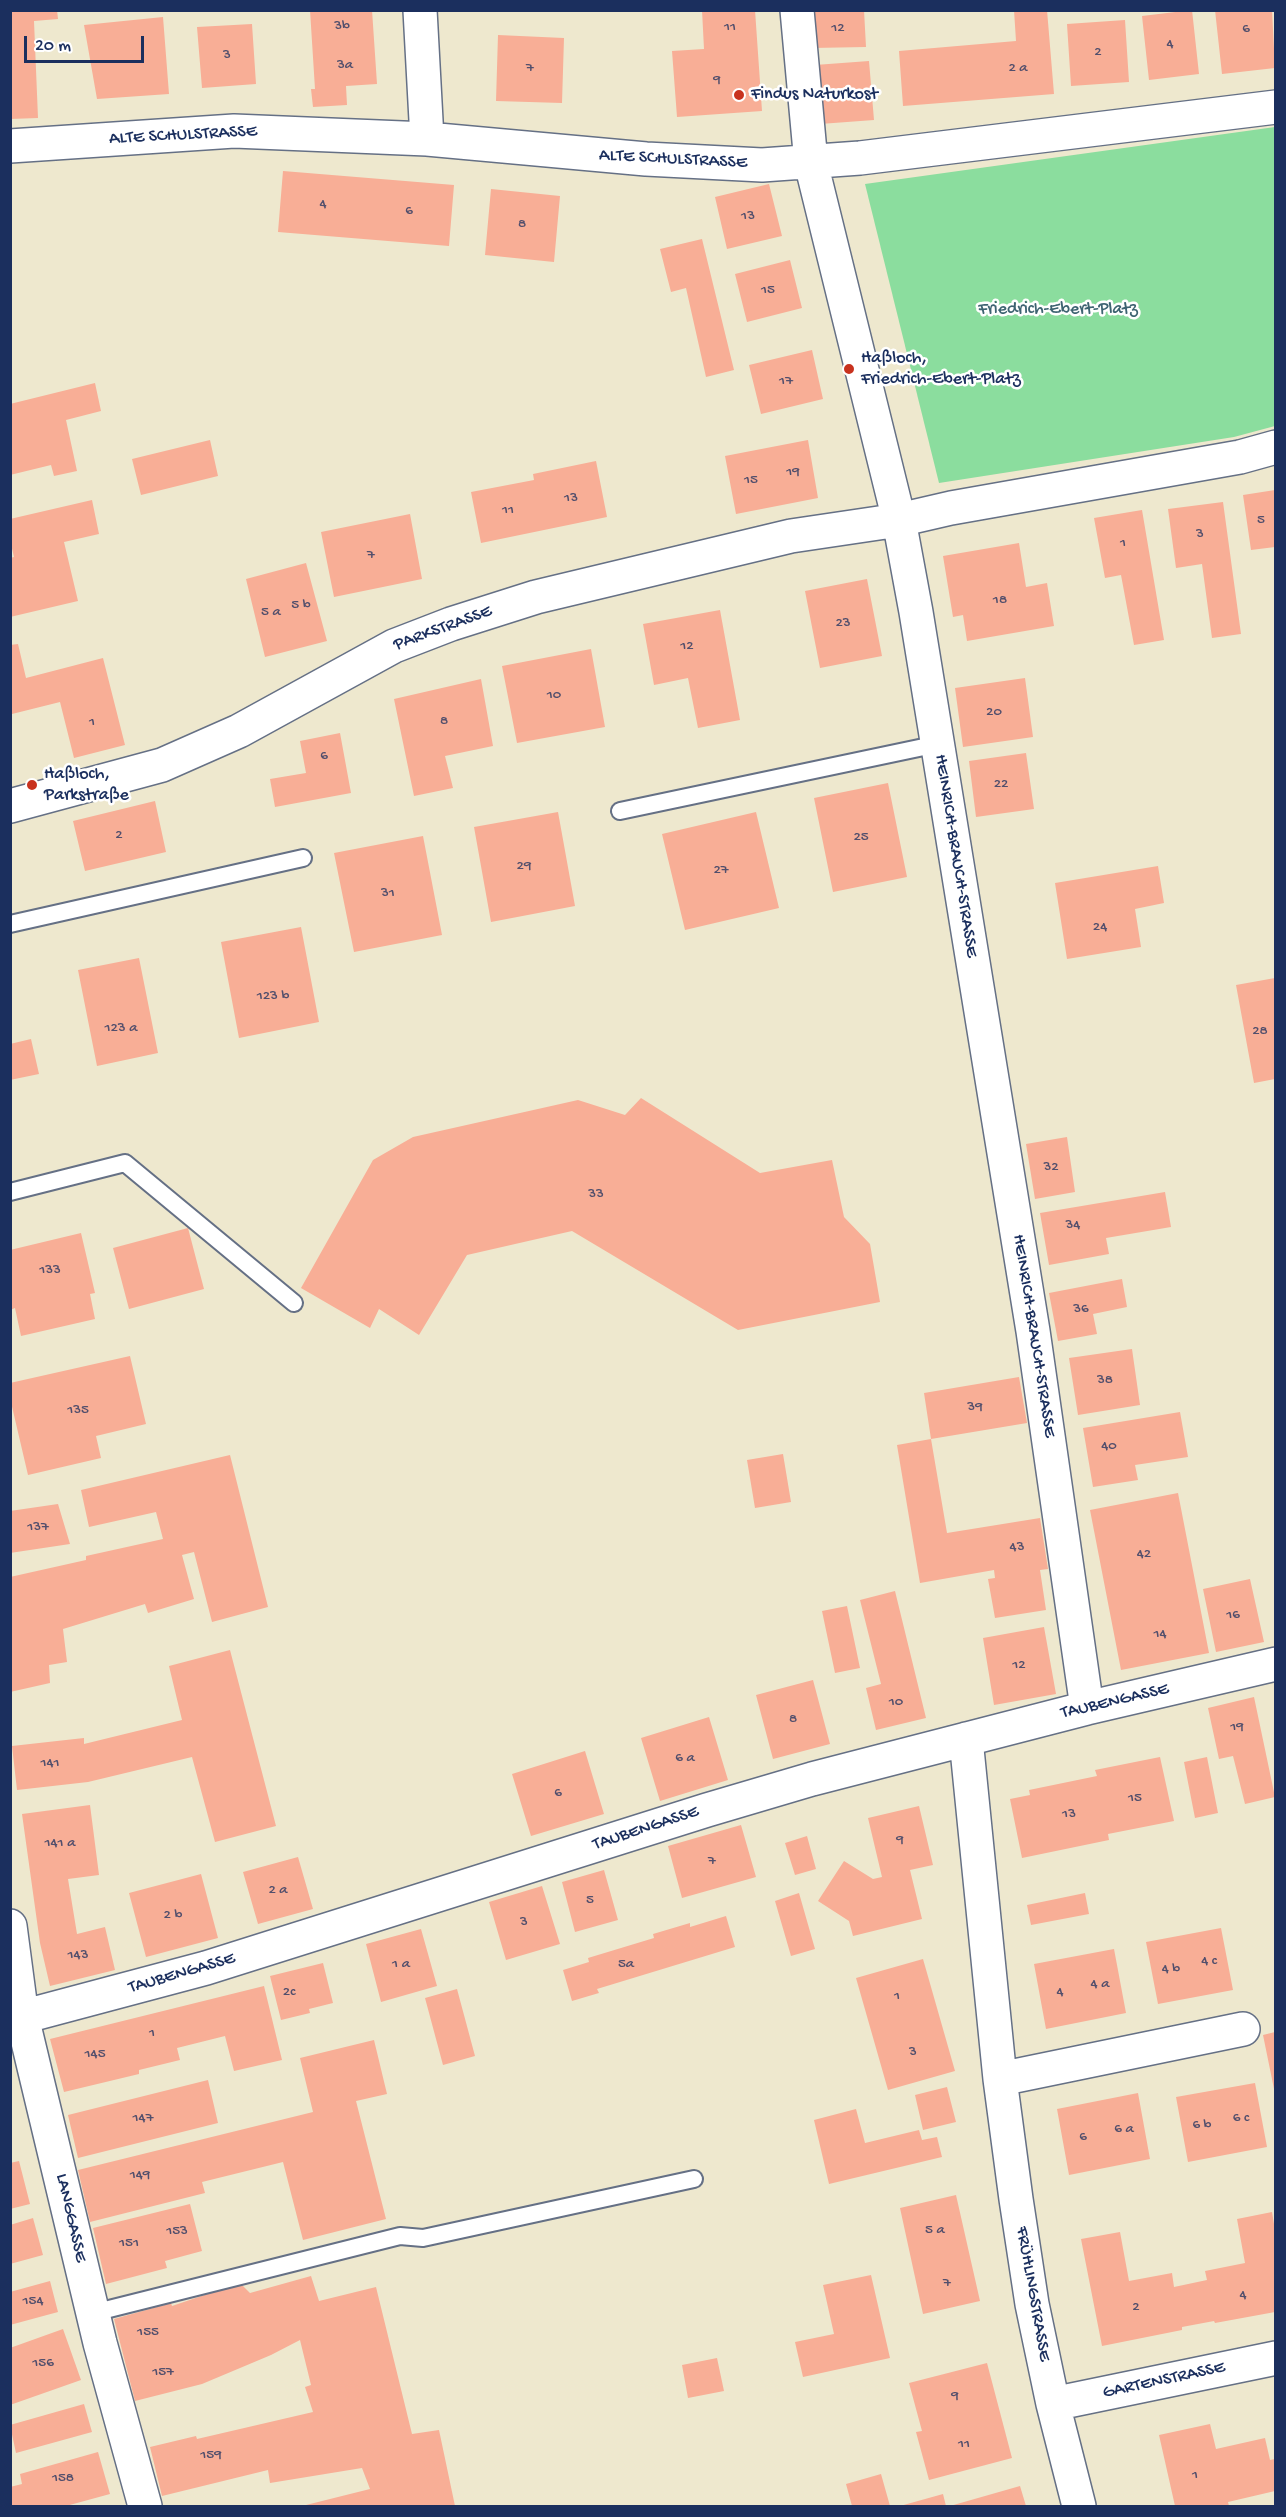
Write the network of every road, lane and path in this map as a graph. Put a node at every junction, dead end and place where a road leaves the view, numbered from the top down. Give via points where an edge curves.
1 (420, 10) edge
2 (798, 10) edge
3 (1275, 107) edge
4 (427, 139) junction
5 (10, 146) edge
6 (811, 163) junction
7 (1275, 447) edge
8 (900, 520) junction
9 (938, 744) junction
10 (10, 806) edge
11 (620, 811) dead end
12 (303, 858) dead end
13 (10, 924) edge
14 (10, 1192) edge
15 (294, 1303) dead end
16 (1275, 1664) edge
17 (1087, 1708) junction
18 (966, 1739) junction
19 (10, 1926) edge
20 (22, 2017) junction
21 (1243, 2029) dead end
22 (1000, 2079) junction
23 (694, 2179) dead end
24 (93, 2313) junction
25 (1275, 2358) edge
26 (1053, 2404) junction
27 (145, 2506) edge
28 (1079, 2506) edge

1 - 4 street
2 - 6 street, HEINRICH-BRAUCH-STRASSE
3 - 6 street
4 - 5 street, ALTE SCHULSTRASSE via 234,131
4 - 6 street, ALTE SCHULSTRASSE via 646,159 762,165
6 - 8 street, HEINRICH-BRAUCH-STRASSE
7 - 8 street via 1240,457
8 - 9 street, HEINRICH-BRAUCH-STRASSE
8 - 10 street, PARKSTRASSE via 791,536 536,597 462,620 394,646 239,731 171,762
9 - 11 lane
9 - 17 street, HEINRICH-BRAUCH-STRASSE via 1033,1331
12 - 13 lane
14 - 15 lane via 125,1163
16 - 17 street, TAUBENGASSE
17 - 18 street, TAUBENGASSE
18 - 20 street, TAUBENGASSE via 717,1806 206,1968
18 - 22 street, FRÜHLINGSTRASSE
19 - 20 street, LANGGASSE
20 - 24 street, LANGGASSE
21 - 22 street
22 - 26 street, FRÜHLINGSTRASSE via 1032,2304
23 - 24 lane via 423,2238 400,2236
24 - 27 street, LANGGASSE
25 - 26 street, GARTENSTRASSE
26 - 28 street, FRÜHLINGSTRASSE

